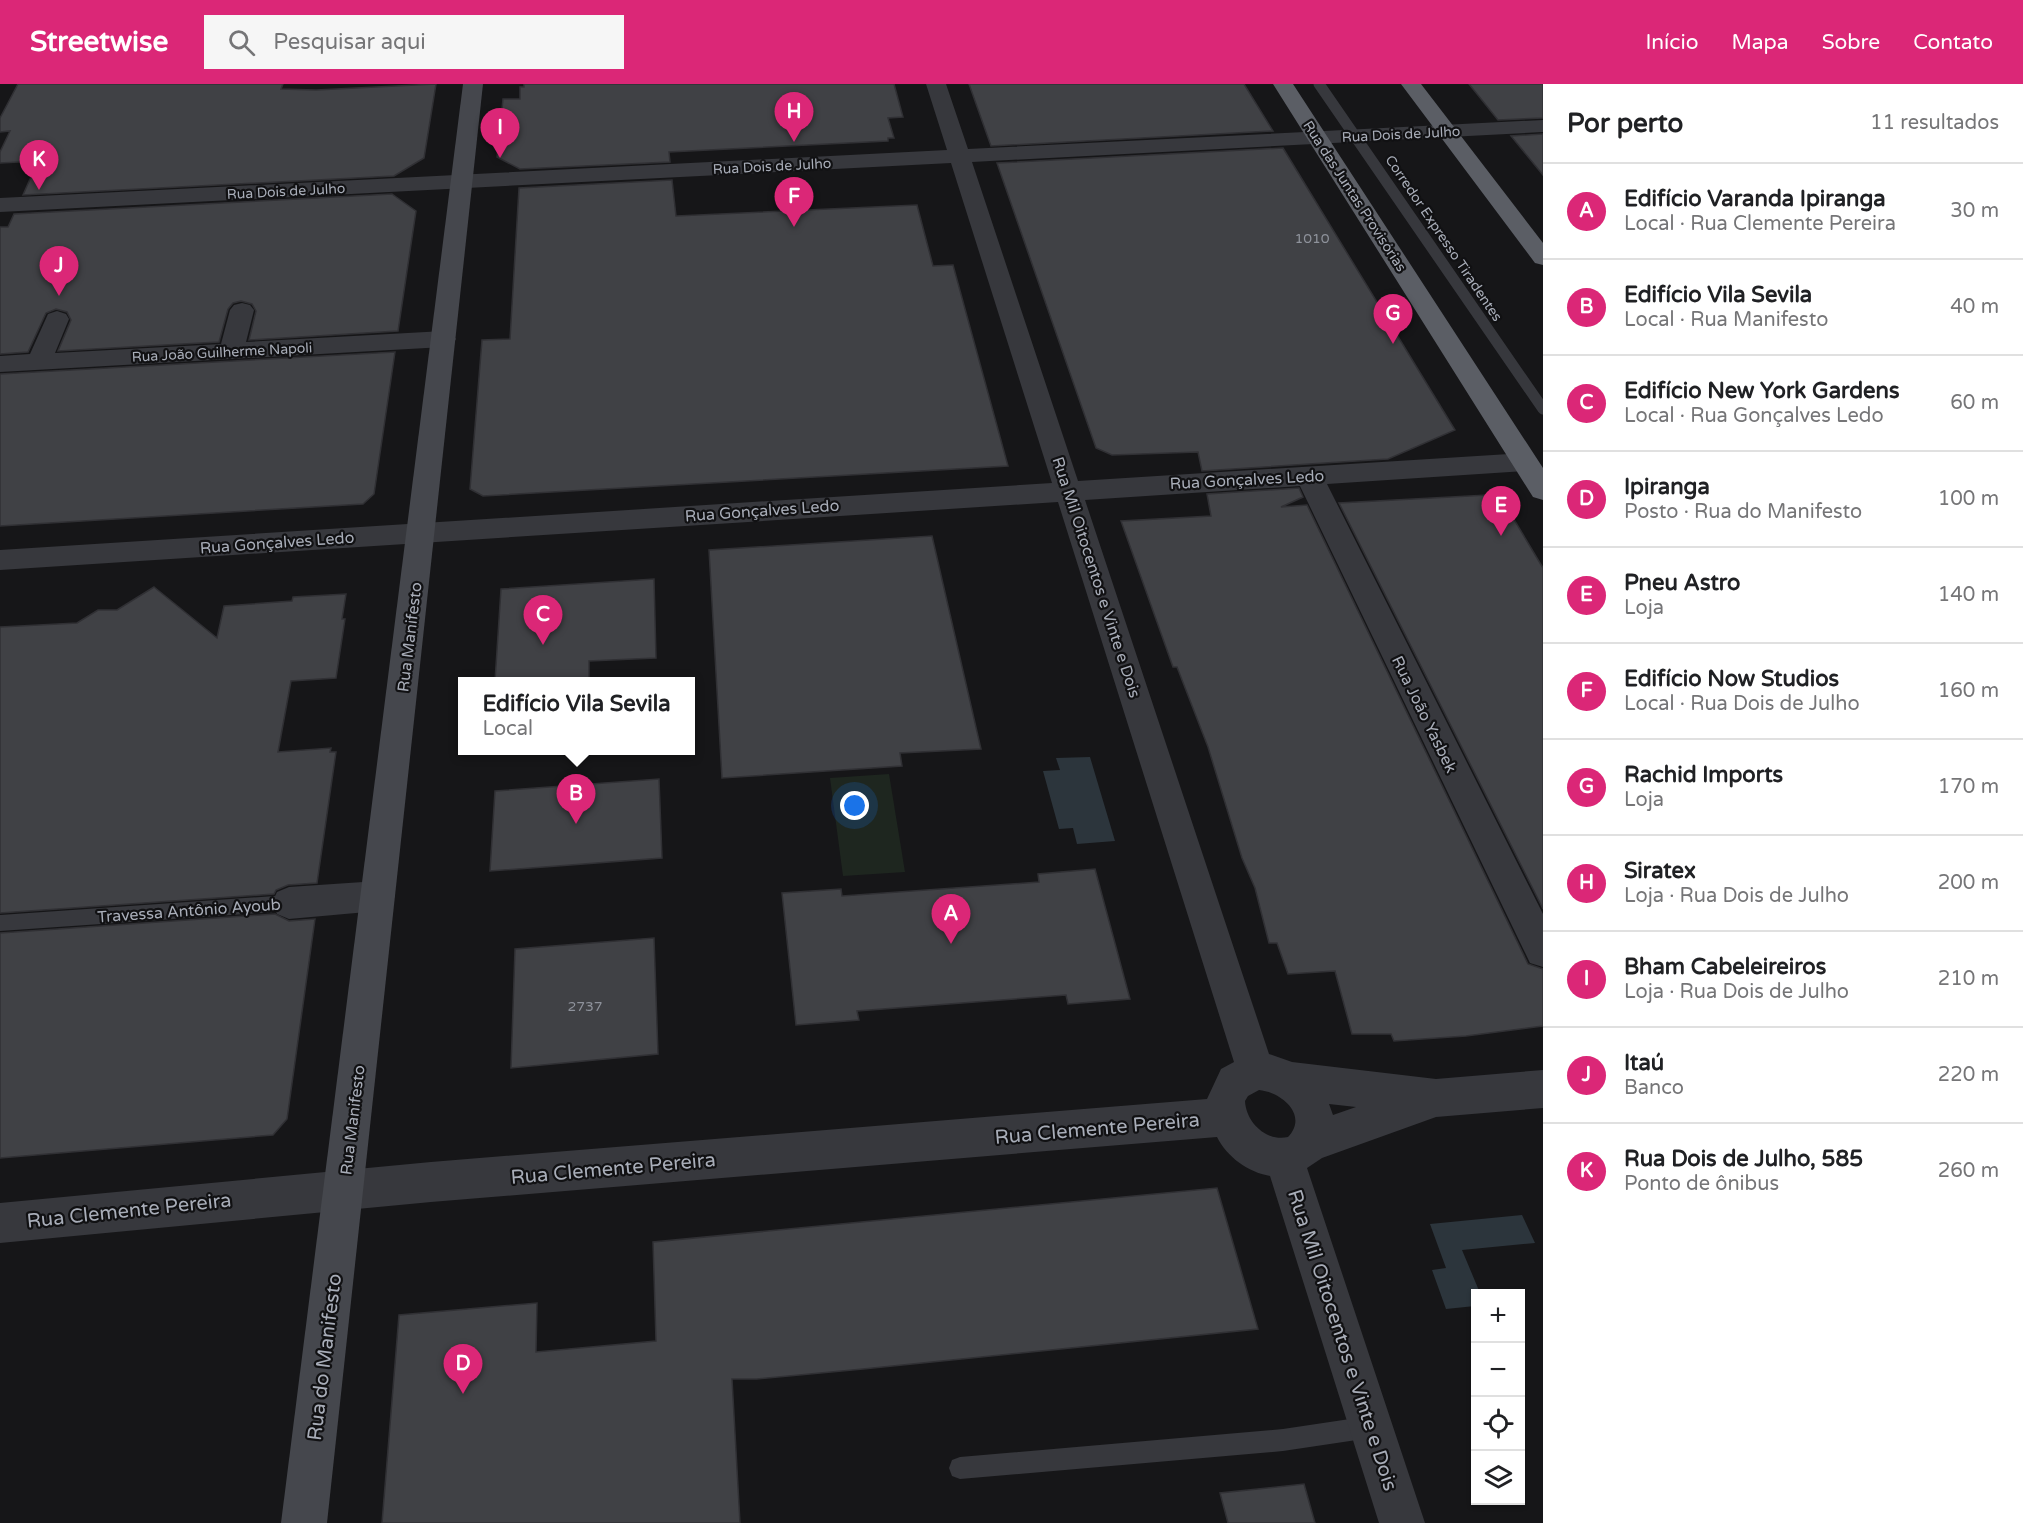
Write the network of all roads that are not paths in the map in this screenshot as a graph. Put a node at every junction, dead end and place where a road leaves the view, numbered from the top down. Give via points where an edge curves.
1 (473, 84) edge
2 (936, 84) edge
3 (1283, 84) edge
4 (1319, 84) edge
5 (1411, 84) edge
6 (1543, 126) edge
7 (1448, 132) junction
8 (1317, 138) junction
9 (960, 157) junction
10 (462, 181) junction
11 (0, 205) edge
12 (1543, 258) edge
13 (242, 310) dead end
14 (57, 319) dead end
15 (444, 339) junction
16 (232, 351) junction
17 (39, 362) junction
18 (0, 364) edge
19 (1543, 410) edge
20 (1525, 462) junction
21 (1309, 476) junction
22 (1069, 490) junction
23 (1543, 490) edge
24 (421, 533) junction
25 (0, 560) edge
26 (378, 896) junction
27 (289, 903) joint
28 (0, 923) edge
29 (1543, 951) edge
30 (1273, 1076) junction
31 (1543, 1089) edge
32 (1436, 1098) junction
33 (1226, 1117) junction
34 (1297, 1149) junction
35 (344, 1190) junction
36 (0, 1223) edge
37 (1371, 1427) junction
38 (960, 1468) dead end
39 (304, 1523) edge
40 (1402, 1523) edge

1 - 10 main road, Rua Manifesto
2 - 9 street, Rua Mil Oitocentos e Vinte e Dois
3 - 8 highway, Rua das Juntas Provisórias
4 - 19 lane, Corredor Expresso Tiradentes, bridge
5 - 7 highway
6 - 7 street, Rua Dois de Julho
7 - 8 street, Rua Dois de Julho
7 - 12 highway
8 - 9 street, Rua Dois de Julho
8 - 20 highway, Rua das Juntas Provisórias
9 - 10 street, Rua Dois de Julho
9 - 22 street, Rua Mil Oitocentos e Vinte e Dois
10 - 11 street, Rua Dois de Julho
10 - 15 main road, Rua Manifesto
13 - 16 street
14 - 17 street
15 - 16 street, Rua João Guilherme Napoli
15 - 24 main road, Rua Manifesto
16 - 17 street, Rua João Guilherme Napoli
17 - 18 street, Rua João Guilherme Napoli
20 - 21 street, Rua Gonçalves Ledo
20 - 23 highway, Rua das Juntas Provisórias
21 - 22 street, Rua Gonçalves Ledo
21 - 29 street, Rua João Yasbek
22 - 24 street, Rua Gonçalves Ledo
22 - 30 street, Rua Mil Oitocentos e Vinte e Dois
24 - 25 street, Rua Gonçalves Ledo
24 - 26 main road, Rua Manifesto
26 - 27 street, Travessa Antônio Ayoub
26 - 35 main road, Rua Manifesto
27 - 28 lane, Travessa Antônio Ayoub
30 - 32 street
30 - 33 street via 1241,1076 1230,1086 1225,1100
30 - 34 street via 1304,1093 1313,1109 1315,1126
31 - 32 street
32 - 34 street
33 - 34 street via 1238,1138 1260,1153
33 - 35 street, Rua Clemente Pereira
34 - 37 street, Rua Mil Oitocentos e Vinte e Dois
35 - 36 street, Rua Clemente Pereira
35 - 39 main road, Rua do Manifesto
37 - 38 lane via 1283,1440
37 - 40 street, Rua Mil Oitocentos e Vinte e Dois

